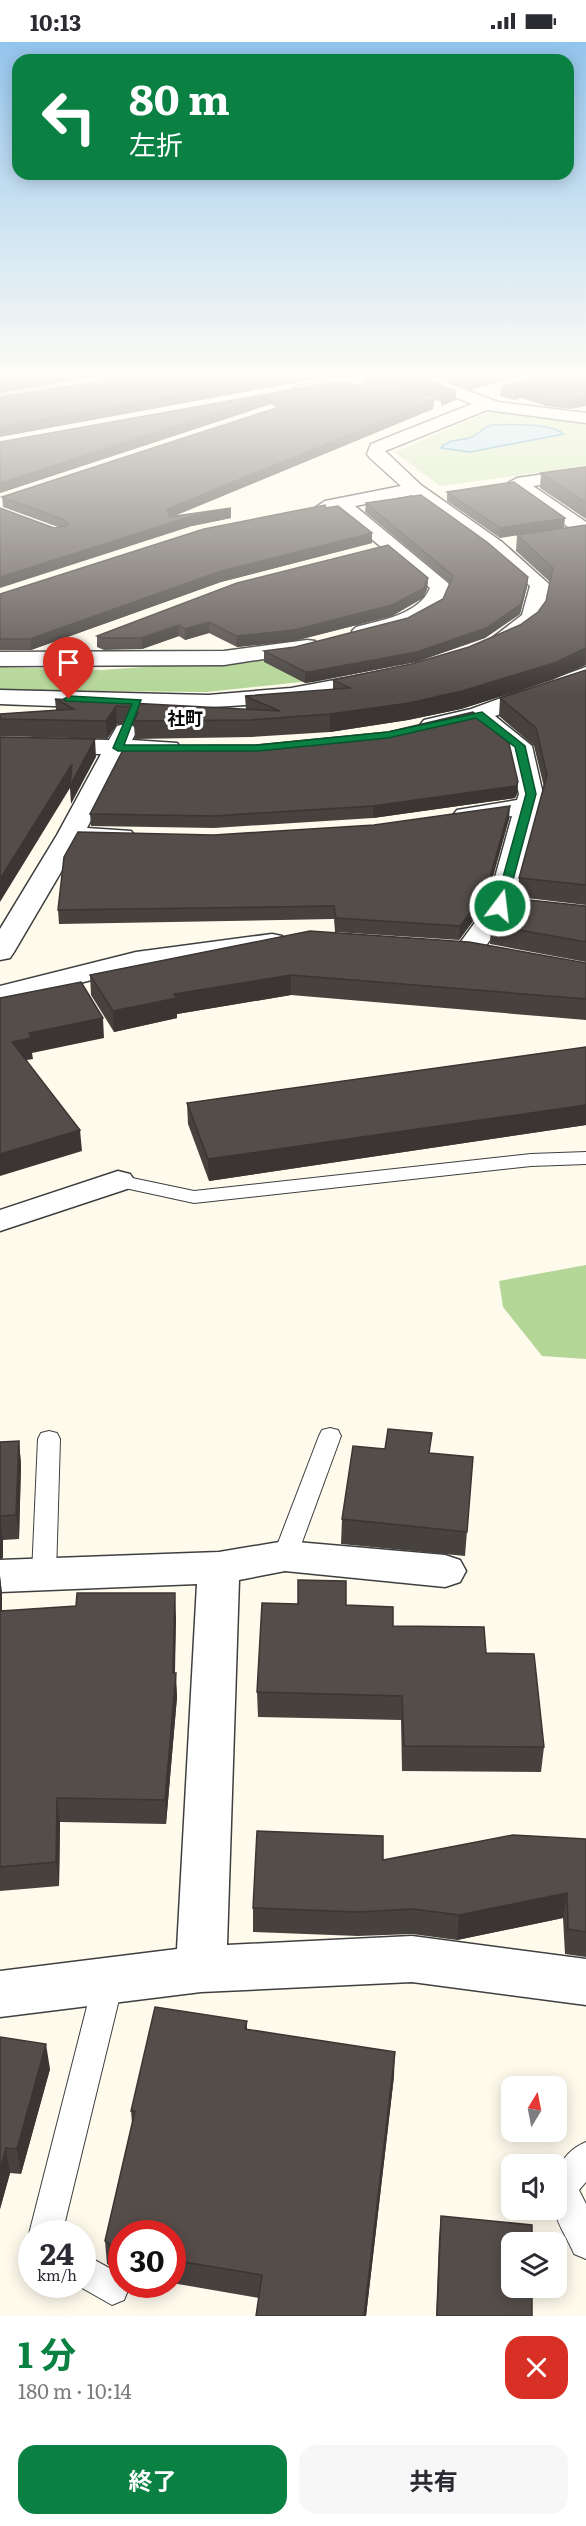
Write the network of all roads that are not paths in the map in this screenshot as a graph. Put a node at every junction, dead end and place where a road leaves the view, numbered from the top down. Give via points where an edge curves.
1 (407, 482) edge
2 (523, 482) edge
3 (415, 489) junction
4 (341, 504) junction
5 (306, 511) edge
6 (586, 532) edge
7 (563, 536) edge
8 (518, 542) edge
9 (390, 546) junction
10 (495, 546) junction
11 (367, 552) edge
12 (347, 635) edge
13 (89, 640) dead end
14 (326, 641) edge
15 (483, 648) edge
16 (0, 659) edge
17 (35, 660) junction
18 (400, 674) edge
19 (586, 674) edge
20 (0, 697) edge
21 (138, 702) junction
22 (478, 714) junction
23 (411, 730) edge
24 (0, 745) edge
25 (118, 748) junction
26 (188, 748) edge
27 (528, 806) junction
28 (439, 819) edge
29 (70, 835) junction
30 (148, 837) edge
31 (301, 940) edge
32 (0, 952) edge
33 (501, 956) edge
34 (0, 995) edge
35 (586, 1158) edge
36 (118, 1180) joint
37 (0, 1221) edge
38 (330, 1436) dead end
39 (49, 1439) dead end
40 (285, 1556) junction
41 (219, 1568) junction
42 (446, 1571) dead end
43 (44, 1574) junction
44 (0, 1576) edge
45 (201, 1970) junction
46 (109, 1979) junction
47 (586, 1982) edge
48 (0, 1994) edge
49 (586, 2158) edge
50 (49, 2220) edge
51 (586, 2242) edge

1 - 3 street
2 - 6 street via 517,483
3 - 4 street
3 - 10 street
4 - 5 street
4 - 9 street
6 - 7 street
8 - 10 street
9 - 11 street
9 - 12 street via 441,587 434,604 400,622
10 - 15 street via 540,585 532,618 494,645
13 - 17 street
14 - 17 street via 224,658
16 - 17 street
18 - 21 street via 314,691 238,700
19 - 22 street
20 - 21 street
21 - 25 street
22 - 23 street
22 - 27 street via 520,746 531,794
24 - 25 street
25 - 26 street
25 - 29 street
27 - 28 street
27 - 33 street via 511,907 456,950
29 - 30 street
29 - 32 street
31 - 34 street via 136,960
35 - 36 lane via 531,1160 195,1197
36 - 37 street
38 - 40 lane
39 - 43 lane
40 - 41 street
40 - 42 street
41 - 43 street
41 - 45 street
43 - 44 street
45 - 46 street
45 - 47 street via 412,1959
46 - 48 street
46 - 50 lane
49 - 51 lane via 561,2186

